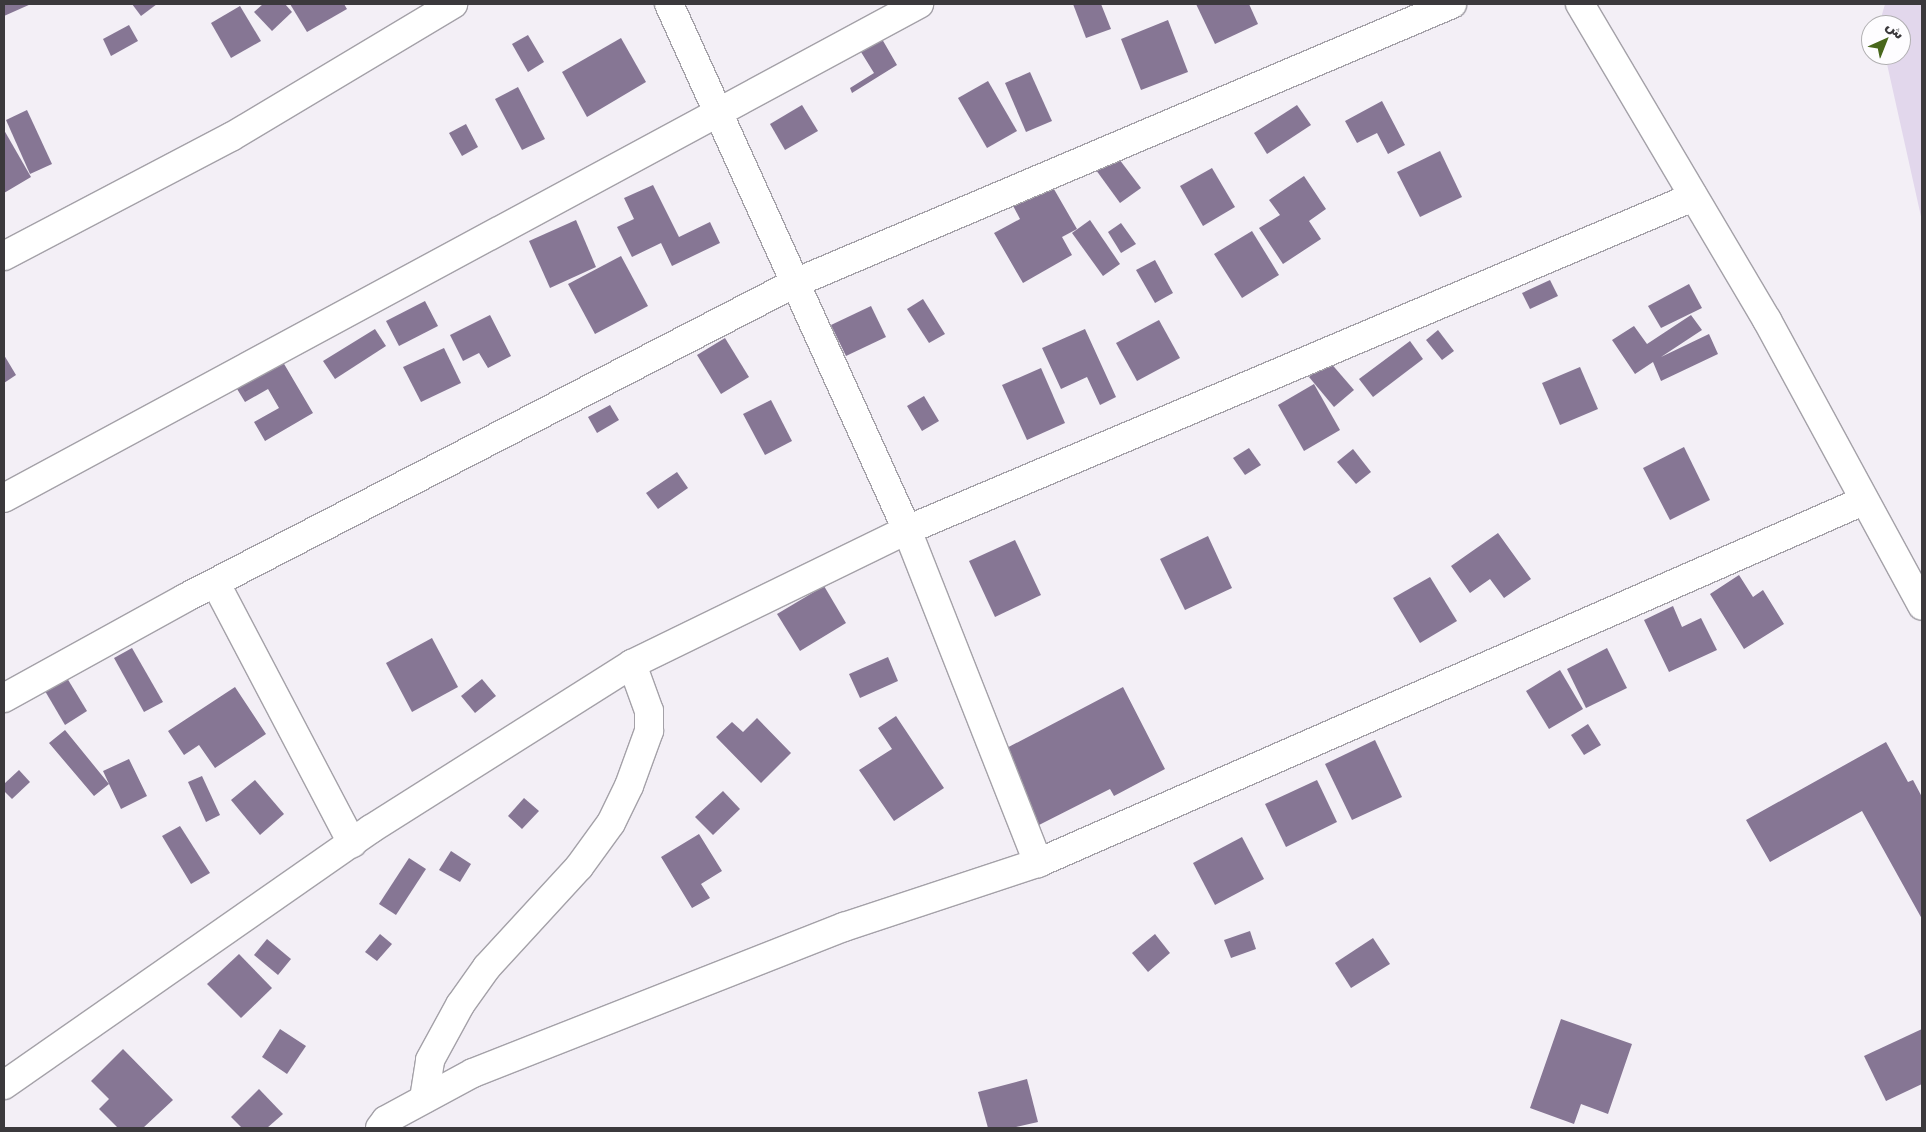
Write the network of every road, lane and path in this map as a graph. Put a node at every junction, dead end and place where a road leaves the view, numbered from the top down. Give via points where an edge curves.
1 (452, 4) edge
2 (669, 4) edge
3 (919, 4) edge
4 (1452, 4) edge
5 (1580, 4) edge
6 (718, 110) junction
7 (1692, 197) junction
8 (4, 256) edge
9 (795, 283) junction
10 (4, 498) edge
11 (1863, 501) junction
12 (907, 530) junction
13 (216, 584) junction
14 (1922, 606) edge
15 (632, 664) junction
16 (4, 698) edge
17 (352, 843) junction
18 (1038, 863) junction
19 (4, 1085) edge
20 (424, 1100) junction
21 (380, 1128) edge

1 - 8 street via 231,137
2 - 6 street
3 - 6 street
4 - 9 street
5 - 7 street
6 - 9 street
6 - 10 street
7 - 11 street via 1767,320
7 - 12 street
9 - 12 street
9 - 13 street
11 - 14 street
11 - 18 street
12 - 15 street
12 - 18 street
13 - 16 street
13 - 17 street
15 - 17 street
15 - 20 street via 649,711 649,731 629,786 611,823 579,867 487,967 460,1005 430,1060
17 - 19 street
18 - 20 street via 844,928 593,1024 474,1073
20 - 21 street via 386,1120

